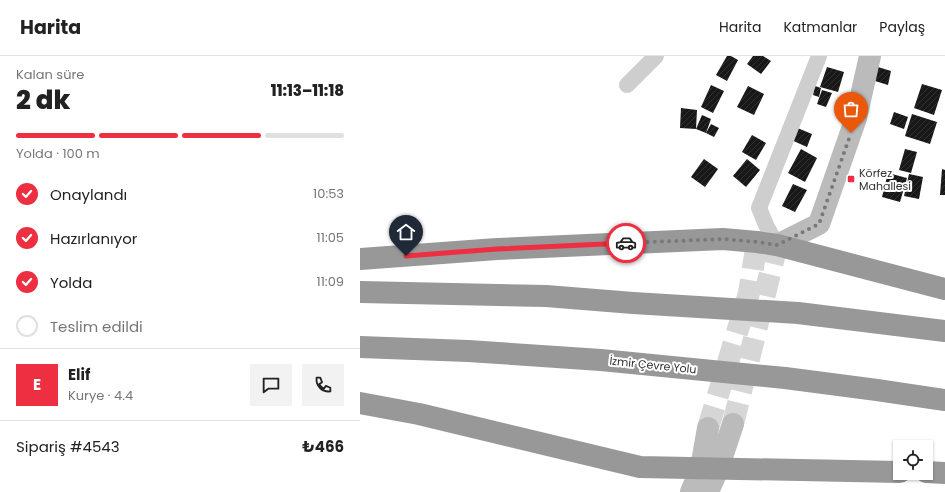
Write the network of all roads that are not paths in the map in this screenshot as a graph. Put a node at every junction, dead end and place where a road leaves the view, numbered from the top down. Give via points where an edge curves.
1 (656, 56) edge
2 (819, 56) edge
3 (870, 56) edge
4 (627, 85) dead end
5 (777, 245) junction
6 (360, 260) edge
7 (945, 289) edge
8 (360, 292) edge
9 (945, 331) edge
10 (360, 347) edge
11 (945, 400) edge
12 (360, 403) edge
13 (733, 424) tunnel mouth
14 (708, 428) tunnel mouth
15 (709, 468) junction
16 (893, 472) edge
17 (933, 472) edge
18 (945, 472) edge
19 (691, 492) edge
20 (708, 492) edge

1 - 4 street
2 - 5 street via 759,208
3 - 5 street via 856,118 819,224
5 - 6 highway via 723,239 497,249
5 - 7 highway
8 - 9 highway via 546,296 798,313
10 - 11 highway, İzmir Çevre Yolu via 601,360 785,378
12 - 15 highway via 419,414 640,467
13 - 15 street
14 - 15 street
15 - 16 highway
15 - 19 street
15 - 20 street
17 - 18 highway

